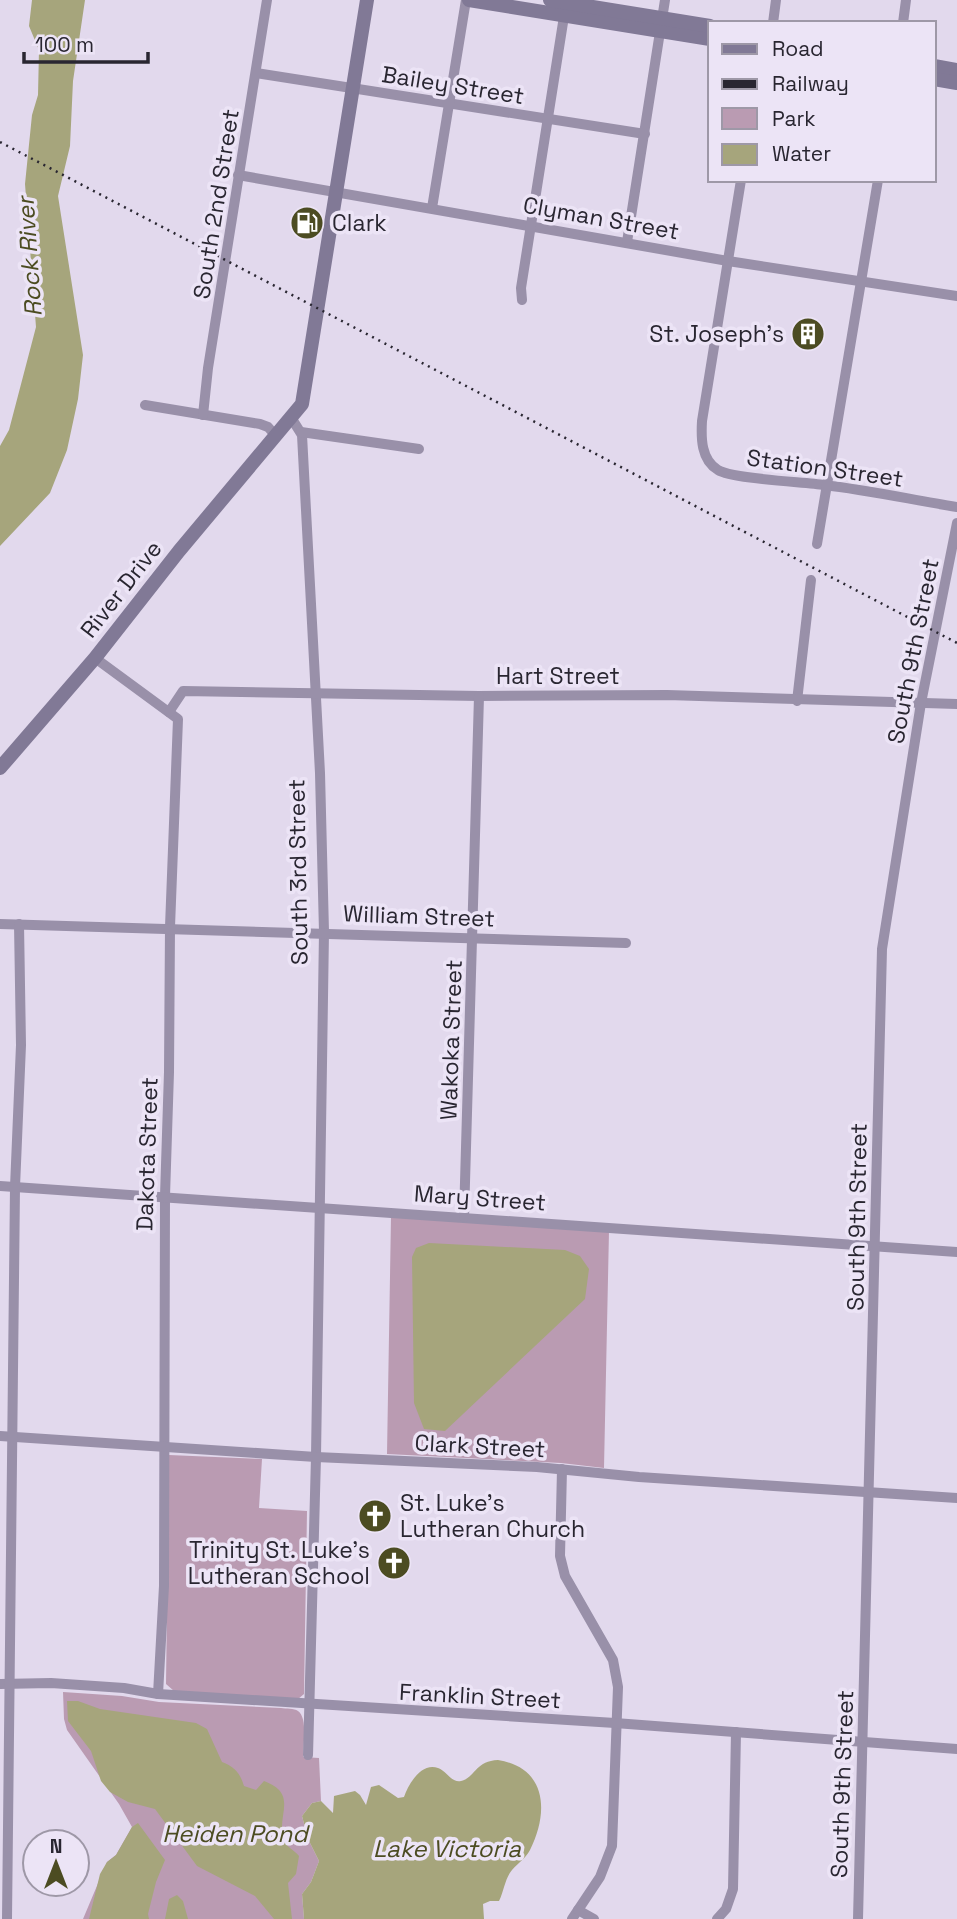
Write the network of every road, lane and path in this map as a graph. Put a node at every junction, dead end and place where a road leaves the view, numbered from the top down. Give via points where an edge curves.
1 (267, 0) edge
2 (367, 0) edge
3 (467, 0) edge
4 (550, 0) edge
5 (665, 0) edge
6 (776, 0) edge
7 (906, 0) edge
8 (565, 6) edge
9 (773, 21) edge
10 (903, 21) edge
11 (661, 24) junction
12 (708, 26) edge
13 (708, 38) edge
14 (936, 66) edge
15 (957, 70) edge
16 (256, 73) junction
17 (936, 79) edge
18 (957, 83) edge
19 (352, 88) junction
20 (450, 104) junction
21 (547, 119) junction
22 (645, 134) junction
23 (238, 175) junction
24 (741, 182) edge
25 (878, 182) edge
26 (334, 192) junction
27 (432, 208) junction
28 (530, 226) junction
29 (627, 242) junction
30 (728, 261) junction
31 (862, 281) junction
32 (957, 296) edge
33 (522, 300) dead end
34 (145, 405) dead end
35 (203, 415) junction
36 (292, 419) junction
37 (301, 432) junction
38 (276, 436) junction
39 (419, 449) dead end
40 (827, 485) junction
41 (957, 507) edge
42 (957, 523) edge
43 (817, 544) dead end
44 (811, 580) dead end
45 (95, 658) junction
46 (316, 692) junction
47 (480, 696) junction
48 (797, 701) junction
49 (921, 703) junction
50 (957, 704) edge
51 (169, 712) junction
52 (0, 768) edge
53 (0, 924) edge
54 (19, 924) junction
55 (170, 927) junction
56 (324, 932) junction
57 (473, 937) junction
58 (626, 943) dead end
59 (0, 1186) edge
60 (15, 1187) junction
61 (164, 1196) junction
62 (318, 1207) junction
63 (464, 1217) junction
64 (875, 1245) junction
65 (957, 1252) edge
66 (0, 1436) edge
67 (12, 1437) junction
68 (163, 1447) junction
69 (316, 1457) junction
70 (562, 1469) junction
71 (870, 1493) junction
72 (957, 1498) edge
73 (5, 1684) edge
74 (158, 1694) junction
75 (310, 1705) junction
76 (615, 1723) junction
77 (736, 1732) junction
78 (862, 1742) junction
79 (957, 1749) edge
80 (308, 1755) dead end
81 (575, 1914) edge
82 (7, 1919) edge
83 (594, 1919) edge
84 (717, 1919) edge
85 (858, 1919) edge

1 - 16 street, South 2nd Street
2 - 19 street
3 - 8 street
3 - 20 street
4 - 8 street
5 - 11 street
6 - 9 street
7 - 10 street
8 - 11 street
8 - 21 street
11 - 12 street
11 - 13 street
11 - 22 street
14 - 15 street
16 - 19 street, Bailey Street
16 - 23 street, South 2nd Street
17 - 18 street
19 - 20 street, Bailey Street
19 - 26 street
20 - 21 street, Bailey Street
20 - 27 street
21 - 22 street, Bailey Street
21 - 28 street
22 - 29 street
23 - 26 street, Clyman Street
23 - 35 street, South 2nd Street
24 - 30 street
25 - 31 street
26 - 27 street, Clyman Street
26 - 36 street via 304,397
27 - 28 street, Clyman Street
28 - 29 street, Clyman Street
28 - 33 street
29 - 30 street, Clyman Street
30 - 31 street, Clyman Street
30 - 40 street, Station Street via 702,445 718,470
31 - 32 street, Clyman Street
31 - 40 street
34 - 35 street
35 - 38 street via 260,424
36 - 37 street
36 - 38 street, River Drive
37 - 39 street
37 - 46 street, South 3rd Street
38 - 45 street, River Drive
40 - 41 street, Station Street
40 - 43 street
42 - 49 street, South 9th Street
44 - 48 street
45 - 51 street
45 - 52 street, River Drive
46 - 47 street, Hart Street
46 - 51 street, Hart Street via 183,691
46 - 56 street, South 3rd Street
47 - 48 street, Hart Street via 667,695
47 - 57 street, Wakoka Street
48 - 49 street, Hart Street
49 - 50 street, Hart Street
49 - 64 street, South 9th Street via 882,949
51 - 55 street, Dakota Street via 178,719
53 - 54 street, William Street
54 - 55 street, William Street
54 - 60 street via 21,1045
55 - 56 street, William Street
55 - 61 street, Dakota Street
56 - 57 street, William Street
56 - 62 street, South 3rd Street
57 - 58 street, William Street
57 - 63 street, Wakoka Street
59 - 60 street, Mary Street
60 - 61 street, Mary Street
60 - 67 street
61 - 62 street, Mary Street
61 - 68 street, Dakota Street
62 - 63 street, Mary Street
62 - 69 street, South 3rd Street
63 - 64 street, Mary Street
64 - 65 street, Mary Street
64 - 71 street, South 9th Street
66 - 67 street, Clark Street
67 - 68 street, Clark Street
67 - 73 street
68 - 69 street, Clark Street
68 - 74 street, Dakota Street via 164,1586
69 - 70 street, Clark Street
69 - 75 street, South 3rd Street
70 - 71 street, Clark Street
70 - 76 street via 560,1556 565,1576 613,1660 618,1686
71 - 72 street, Clark Street
71 - 78 street, South 9th Street
73 - 74 street, Franklin Street via 51,1683
73 - 82 street
74 - 75 street, Franklin Street
75 - 76 street, Franklin Street
75 - 80 street, South 3rd Street
76 - 77 street, Franklin Street
76 - 81 street via 612,1846 600,1877
77 - 78 street, Franklin Street
77 - 84 street via 733,1889
78 - 79 street, Franklin Street
78 - 85 street, South 9th Street
81 - 83 street

